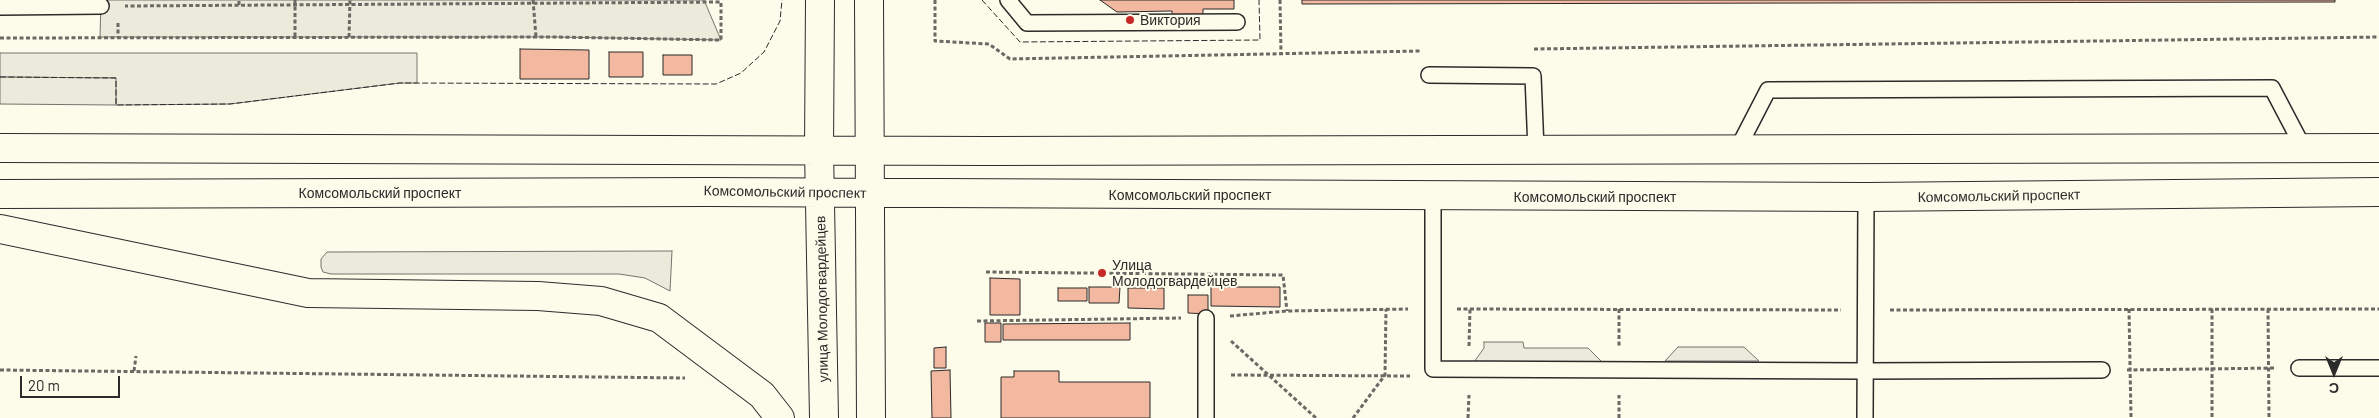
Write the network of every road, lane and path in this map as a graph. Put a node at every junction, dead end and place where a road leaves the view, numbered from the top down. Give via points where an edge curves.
1 (142, 0) edge
2 (239, 0) edge
3 (294, 0) edge
4 (820, 0) edge
5 (869, 0) edge
6 (935, 0) edge
7 (1008, 0) edge
8 (1280, 0) edge
9 (350, 2) edge
10 (439, 2) edge
11 (500, 2) edge
12 (533, 2) edge
13 (239, 5) junction
14 (295, 5) junction
15 (101, 6) joint
16 (142, 6) junction
17 (0, 7) edge
18 (1237, 22) dead end
19 (295, 37) junction
20 (349, 37) junction
21 (536, 37) junction
22 (2379, 37) edge
23 (0, 38) edge
24 (1530, 49) dead end
25 (1430, 51) dead end
26 (1281, 53) junction
27 (1429, 75) dead end
28 (0, 148) edge
29 (2379, 148) edge
30 (678, 149) junction
31 (2304, 149) junction
32 (820, 150) junction
33 (870, 150) junction
34 (1536, 150) junction
35 (1737, 150) junction
36 (513, 192) junction
37 (820, 192) junction
38 (2379, 192) edge
39 (870, 193) junction
40 (0, 194) edge
41 (1433, 196) junction
42 (1866, 197) junction
43 (0, 229) edge
44 (986, 272) dead end
45 (2130, 308) junction
46 (2268, 308) junction
47 (1433, 309) junction
48 (2379, 309) edge
49 (1386, 310) junction
50 (2212, 310) junction
51 (1287, 311) junction
52 (1866, 311) junction
53 (1206, 318) junction
54 (977, 321) dead end
55 (136, 356) dead end
56 (2269, 368) junction
57 (2299, 368) joint
58 (2379, 368) edge
59 (1433, 369) junction
60 (2212, 369) junction
61 (0, 370) edge
62 (2102, 370) joint
63 (2130, 370) junction
64 (134, 371) junction
65 (1865, 371) junction
66 (1206, 375) junction
67 (1268, 375) junction
68 (1385, 375) junction
69 (691, 378) dead end
70 (780, 418) edge
71 (824, 418) edge
72 (871, 418) edge
73 (1206, 418) edge
74 (1316, 418) edge
75 (1353, 418) edge
76 (1865, 418) edge
77 (2130, 418) edge
78 (2212, 418) edge
79 (2269, 418) edge

1 - 16 path
2 - 13 path
3 - 14 path
4 - 32 main road, улица Молодогвардейцев
5 - 33 main road
6 - 26 path via 935,41 989,44 1010,59
7 - 18 lane via 1027,23
8 - 26 path
9 - 10 path
9 - 14 path
9 - 20 path
10 - 11 path
11 - 12 path
12 - 21 path
12 - 21 path via 721,2 721,40
13 - 14 path
13 - 16 path
14 - 19 path
15 - 16 path
15 - 17 lane
19 - 20 path
19 - 23 path
20 - 21 path
22 - 24 path
25 - 26 path
27 - 34 lane via 1533,76
28 - 30 main road
29 - 31 main road
30 - 32 main road
30 - 36 main road via 690,152 696,159 695,172 690,176 544,180
31 - 35 main road
31 - 35 lane via 2272,88 1768,90
32 - 33 main road
32 - 37 main road, улица Молодогвардейцев
33 - 34 main road
33 - 39 main road
34 - 35 main road
36 - 37 main road, Комсомольский проспект
36 - 40 main road, Комсомольский проспект
37 - 39 main road, Комсомольский проспект
37 - 71 main road, улица Молодогвардейцев
38 - 42 main road, Комсомольский проспект
39 - 41 main road, Комсомольский проспект
39 - 72 main road
41 - 42 main road, Комсомольский проспект
41 - 47 lane
42 - 52 lane
43 - 70 main road via 308,293 538,296 602,301 659,318 762,395
44 - 51 path via 1283,275
45 - 50 path
45 - 52 path
45 - 63 path
46 - 48 path
46 - 50 path
46 - 56 path
47 - 49 path
47 - 52 path
47 - 59 lane
49 - 51 path
49 - 68 path
50 - 60 path
51 - 53 path
52 - 65 lane
53 - 54 path
53 - 66 lane
53 - 67 path
55 - 64 path
56 - 57 path
56 - 60 path
56 - 79 path
57 - 58 lane
59 - 65 lane
59 - 68 path via 1423,376
60 - 63 path
60 - 78 path
61 - 64 path
62 - 63 path
62 - 65 lane
63 - 77 path
64 - 69 path
65 - 76 lane
66 - 67 path
66 - 73 lane
67 - 68 path
67 - 74 path
68 - 75 path

